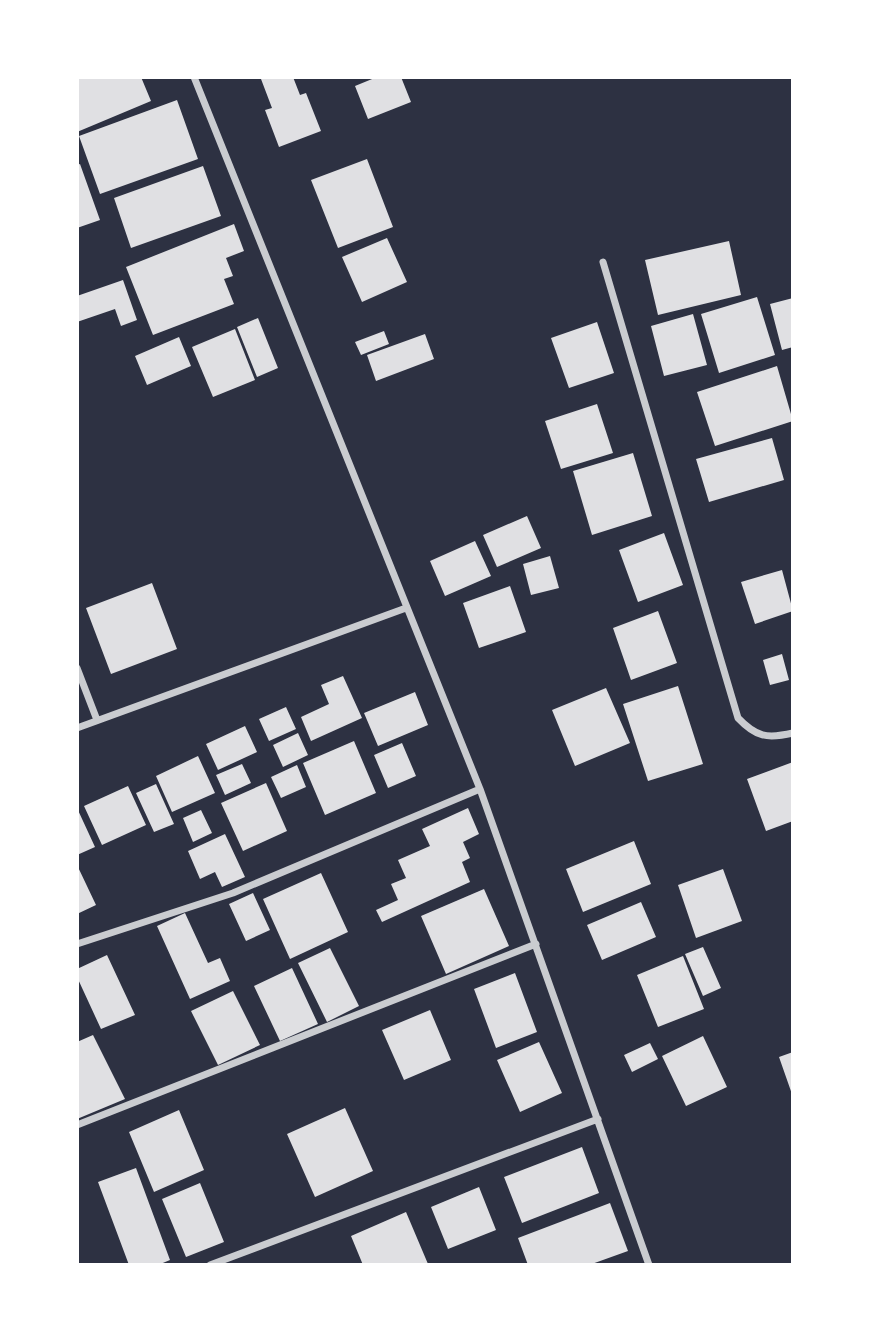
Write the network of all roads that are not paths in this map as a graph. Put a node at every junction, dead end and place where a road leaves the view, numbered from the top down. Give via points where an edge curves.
1 (194, 77) edge
2 (603, 262) dead end
3 (406, 608) junction
4 (77, 668) edge
5 (97, 720) junction
6 (77, 728) edge
7 (793, 733) edge
8 (480, 789) junction
9 (77, 944) edge
10 (536, 944) junction
11 (598, 1119) junction
12 (77, 1125) edge
13 (211, 1265) edge
14 (649, 1265) edge

1 - 3 street
2 - 7 street via 738,718 752,732 777,737
3 - 5 street
3 - 8 street
4 - 5 street
5 - 6 street
8 - 9 street via 233,893
8 - 10 street
10 - 11 street
10 - 12 street
11 - 13 street
11 - 14 street

